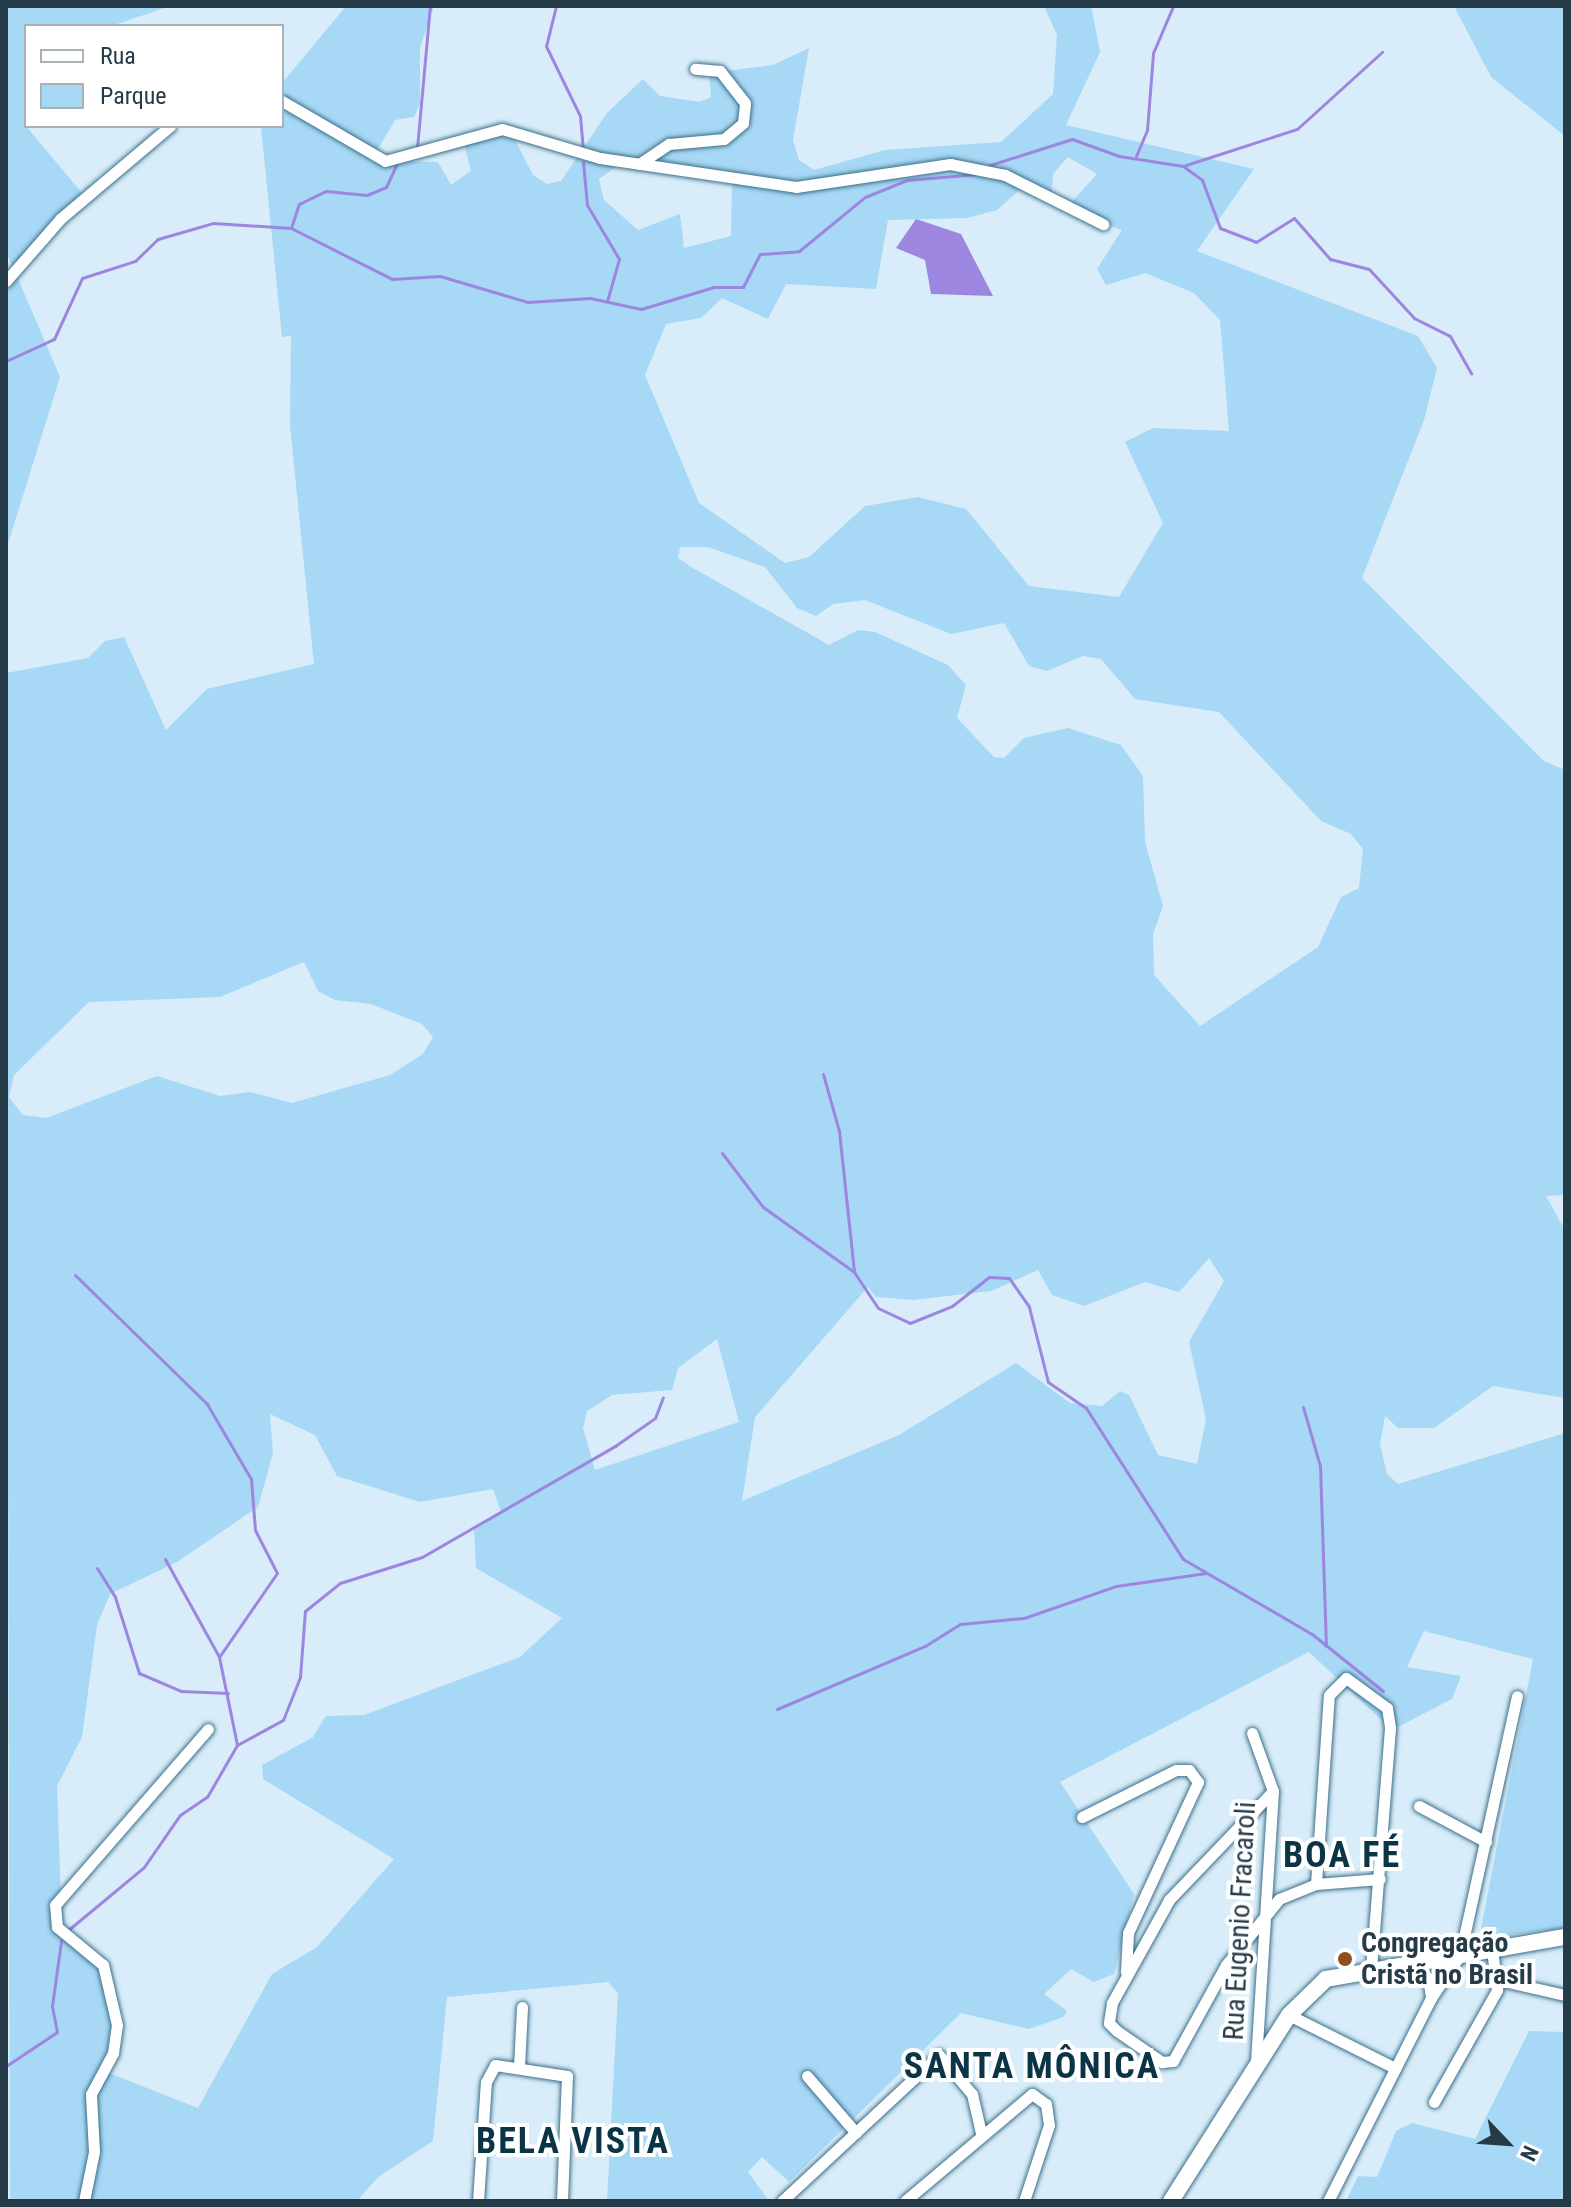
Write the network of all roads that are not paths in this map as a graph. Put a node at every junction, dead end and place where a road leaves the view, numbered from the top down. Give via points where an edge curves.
1 (695, 69) dead end
2 (284, 102) edge
3 (168, 128) edge
4 (639, 164) junction
5 (1103, 224) dead end
6 (6, 281) edge
7 (1517, 1696) dead end
8 (208, 1729) dead end
9 (1252, 1733) dead end
10 (1273, 1791) junction
11 (1419, 1806) dead end
12 (1082, 1817) dead end
13 (1486, 1842) junction
14 (1380, 1879) junction
15 (1316, 1884) junction
16 (1264, 1913) junction
17 (1565, 1937) edge
18 (1492, 1951) junction
19 (1460, 1955) junction
20 (1413, 1961) junction
21 (1371, 1967) junction
22 (1126, 1975) junction
23 (1499, 1980) junction
24 (1565, 1995) edge
25 (1431, 1998) junction
26 (522, 2007) dead end
27 (1289, 2015) junction
28 (519, 2067) junction
29 (1256, 2067) junction
30 (1395, 2068) junction
31 (807, 2076) dead end
32 (1434, 2102) dead end
33 (856, 2133) junction
34 (981, 2133) junction
35 (84, 2201) edge
36 (478, 2201) edge
37 (562, 2201) edge
38 (782, 2201) edge
39 (905, 2201) edge
40 (1024, 2201) edge
41 (1171, 2201) edge
42 (1328, 2201) edge

1 - 4 street via 720,71 745,103 743,123 724,139 669,144
2 - 4 street via 385,161 502,129
3 - 6 street via 60,219
4 - 5 street via 812,187 882,168 950,164 1005,175
7 - 13 street
8 - 35 street via 55,1905 57,1927 103,1965 117,2025 113,2053 91,2094 94,2152
9 - 10 street, Rua Eugenio Fracaroli
10 - 16 street, Rua Eugenio Fracaroli
10 - 22 street via 1169,1900
11 - 13 street
12 - 22 street via 1176,1770 1189,1770 1198,1782 1128,1933
13 - 19 street
14 - 15 street
14 - 15 street via 1387,1708 1346,1678 1329,1695
14 - 21 street
15 - 16 street
16 - 22 street via 1212,1986 1173,2061 1162,2062 1117,2031 1108,2015
16 - 29 street, Rua Eugenio Fracaroli
17 - 18 main road
18 - 19 main road
18 - 23 street
19 - 20 main road
19 - 25 street
20 - 21 main road
20 - 25 street via 1428,1978
21 - 27 main road via 1326,1979
23 - 24 street
23 - 32 street via 1456,2074
25 - 30 street
26 - 28 street
27 - 29 main road
27 - 30 street
28 - 36 street via 491,2069
28 - 37 street via 566,2075
29 - 41 main road
30 - 42 street
31 - 33 street
33 - 34 street via 939,2055 972,2094
33 - 38 street
34 - 39 street
34 - 40 street via 1024,2095 1036,2094 1046,2104 1044,2147

